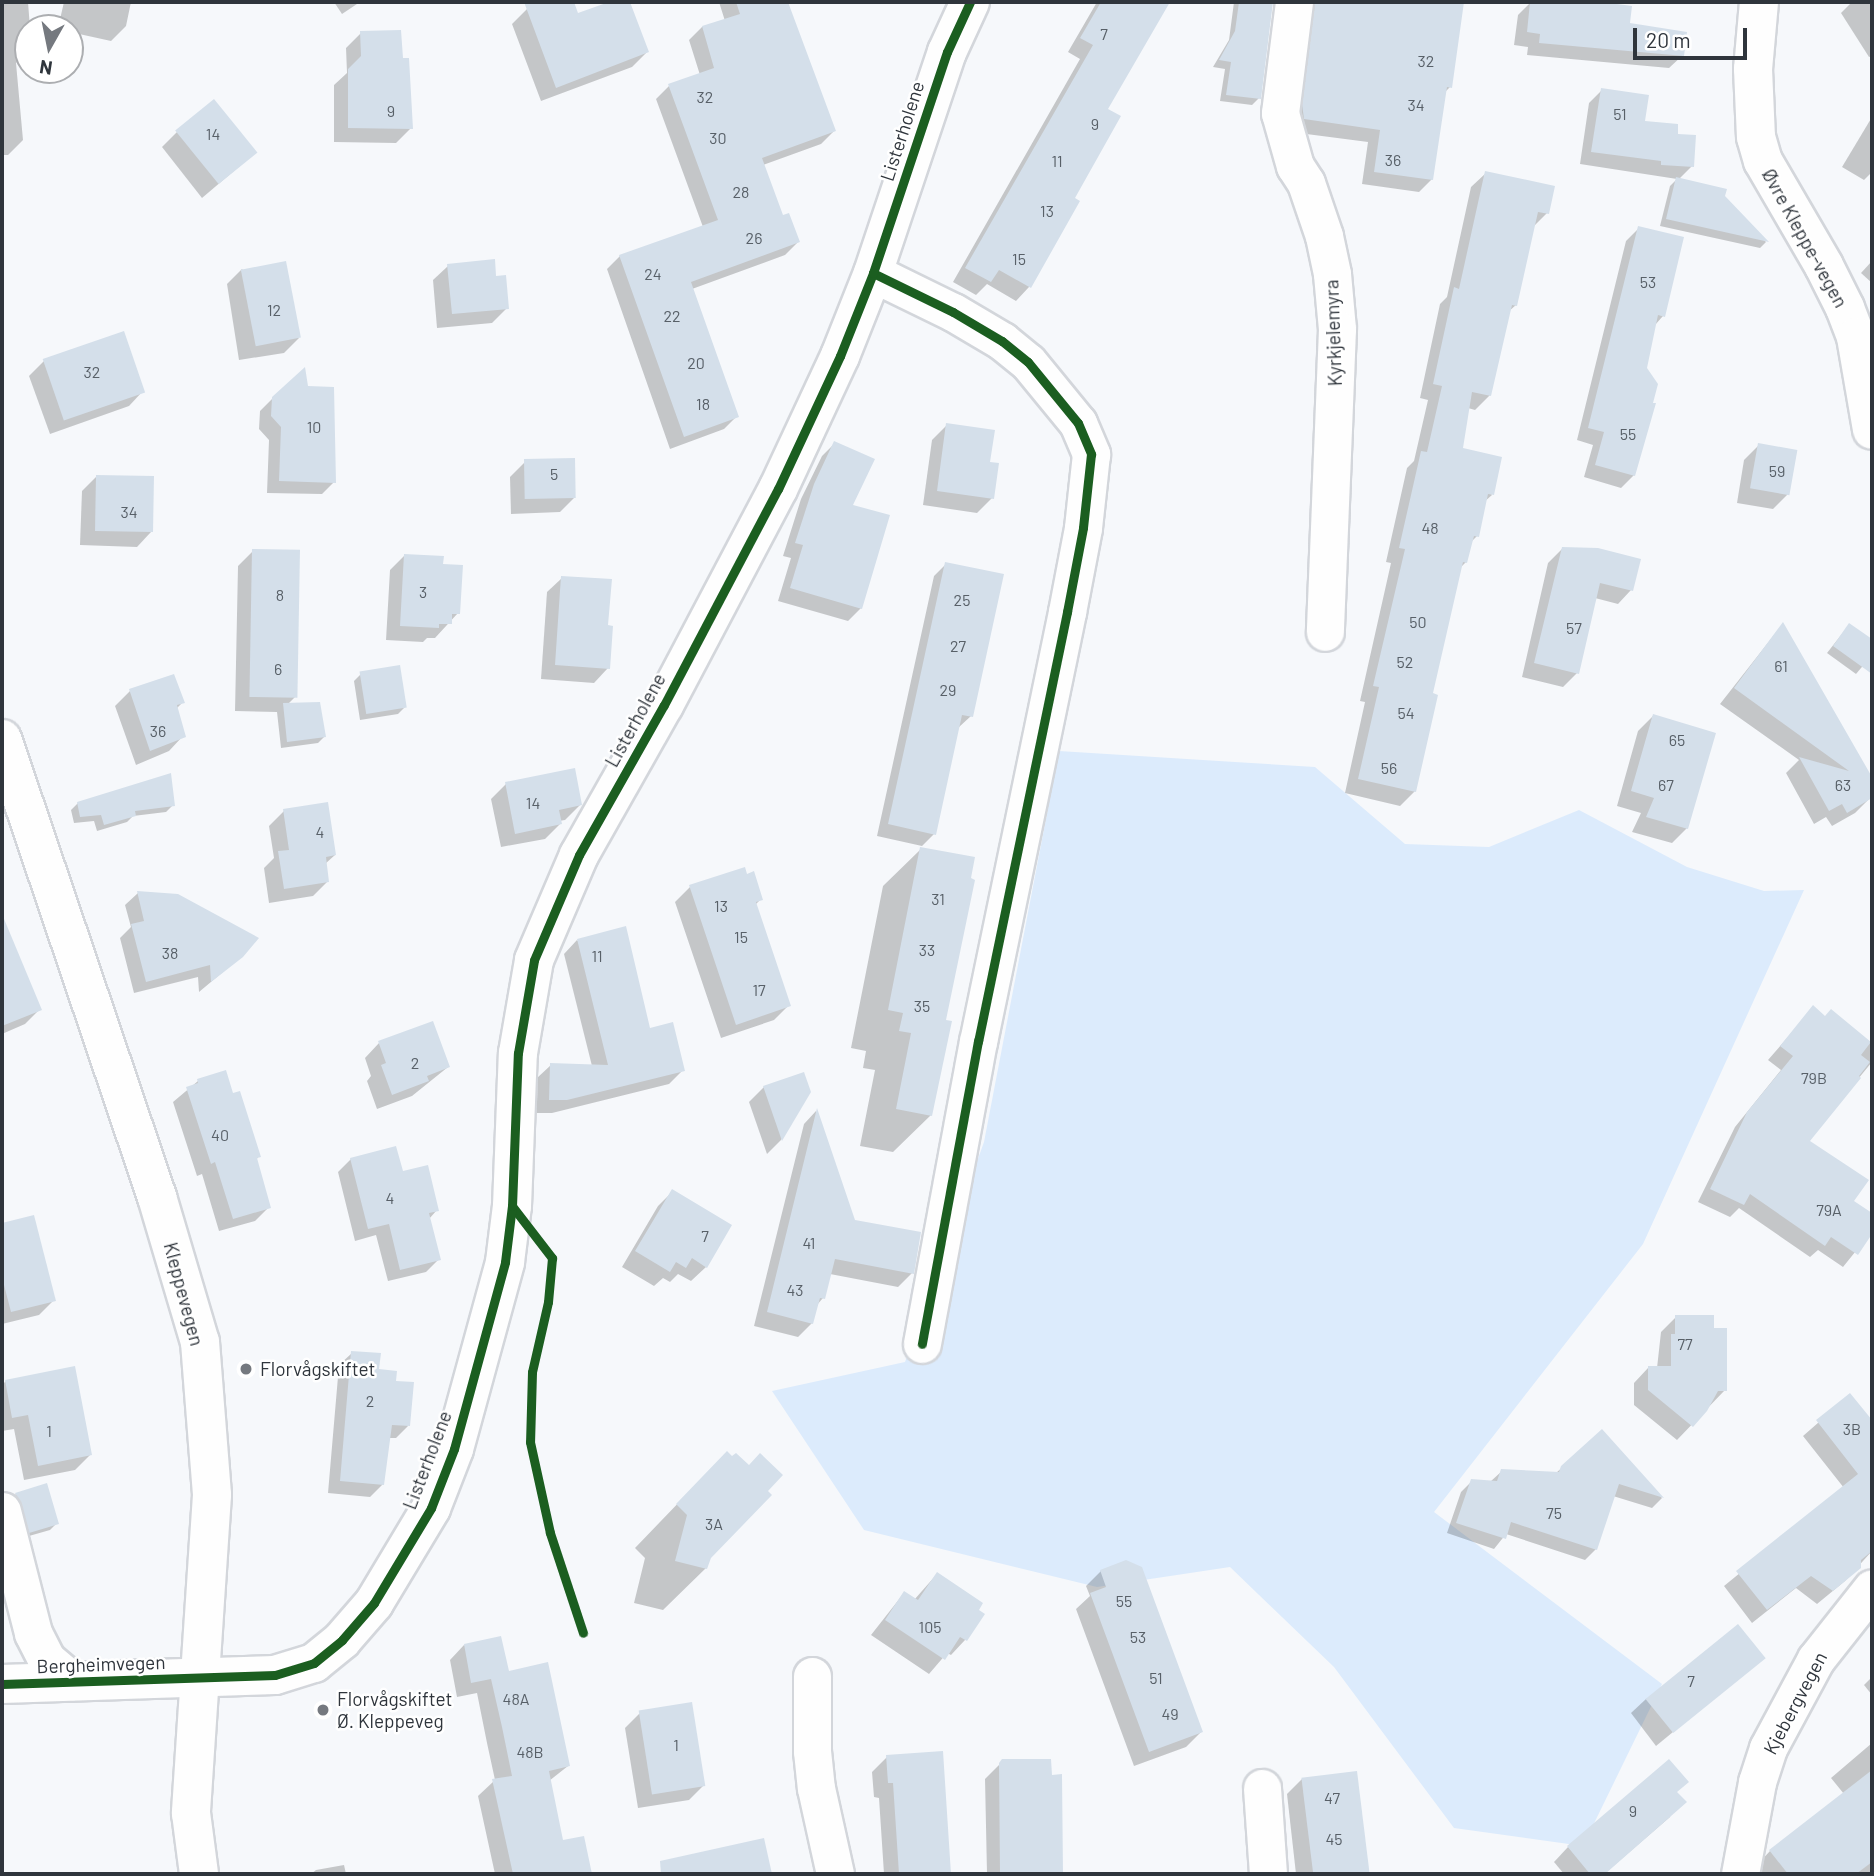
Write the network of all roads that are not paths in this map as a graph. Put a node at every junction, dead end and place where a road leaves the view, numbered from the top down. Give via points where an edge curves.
1 (970, 2) edge
2 (1294, 2) edge
3 (1759, 2) edge
4 (873, 273) junction
5 (1872, 430) edge
6 (1325, 632) dead end
7 (2, 739) edge
8 (922, 1344) dead end
9 (2, 1511) edge
10 (1872, 1588) edge
11 (812, 1676) dead end
12 (201, 1679) junction
13 (72, 1681) junction
14 (2, 1684) edge
15 (1262, 1788) dead end
16 (199, 1874) edge
17 (835, 1874) edge
18 (1268, 1874) edge
19 (1740, 1874) edge

1 - 4 street, Listerholene via 947,52
2 - 6 street, Kyrkjelemyra via 1280,113 1295,166 1306,183 1324,236 1337,329
3 - 5 street, Øvre Kleppe-vegen via 1753,69 1756,137 1763,161 1846,309 1856,337
4 - 8 street via 953,312 1028,362 1078,423 1090,454 1083,527 1067,612 978,1041
4 - 12 street, Listerholene via 778,489 579,855 534,960 518,1053 512,1206 505,1262 454,1449 431,1508 374,1603 342,1640 314,1663 275,1675
7 - 12 street, Kleppevegen via 157,1197 200,1342 212,1495
9 - 13 street, Bergheimvegen via 33,1633 47,1660
10 - 19 street, Kjebergvegen via 1816,1659 1768,1748
11 - 17 street via 816,1788
12 - 13 street, Bergheimvegen
12 - 16 street, Kleppevegen via 191,1813
13 - 14 street, Bergheimvegen
15 - 18 street

